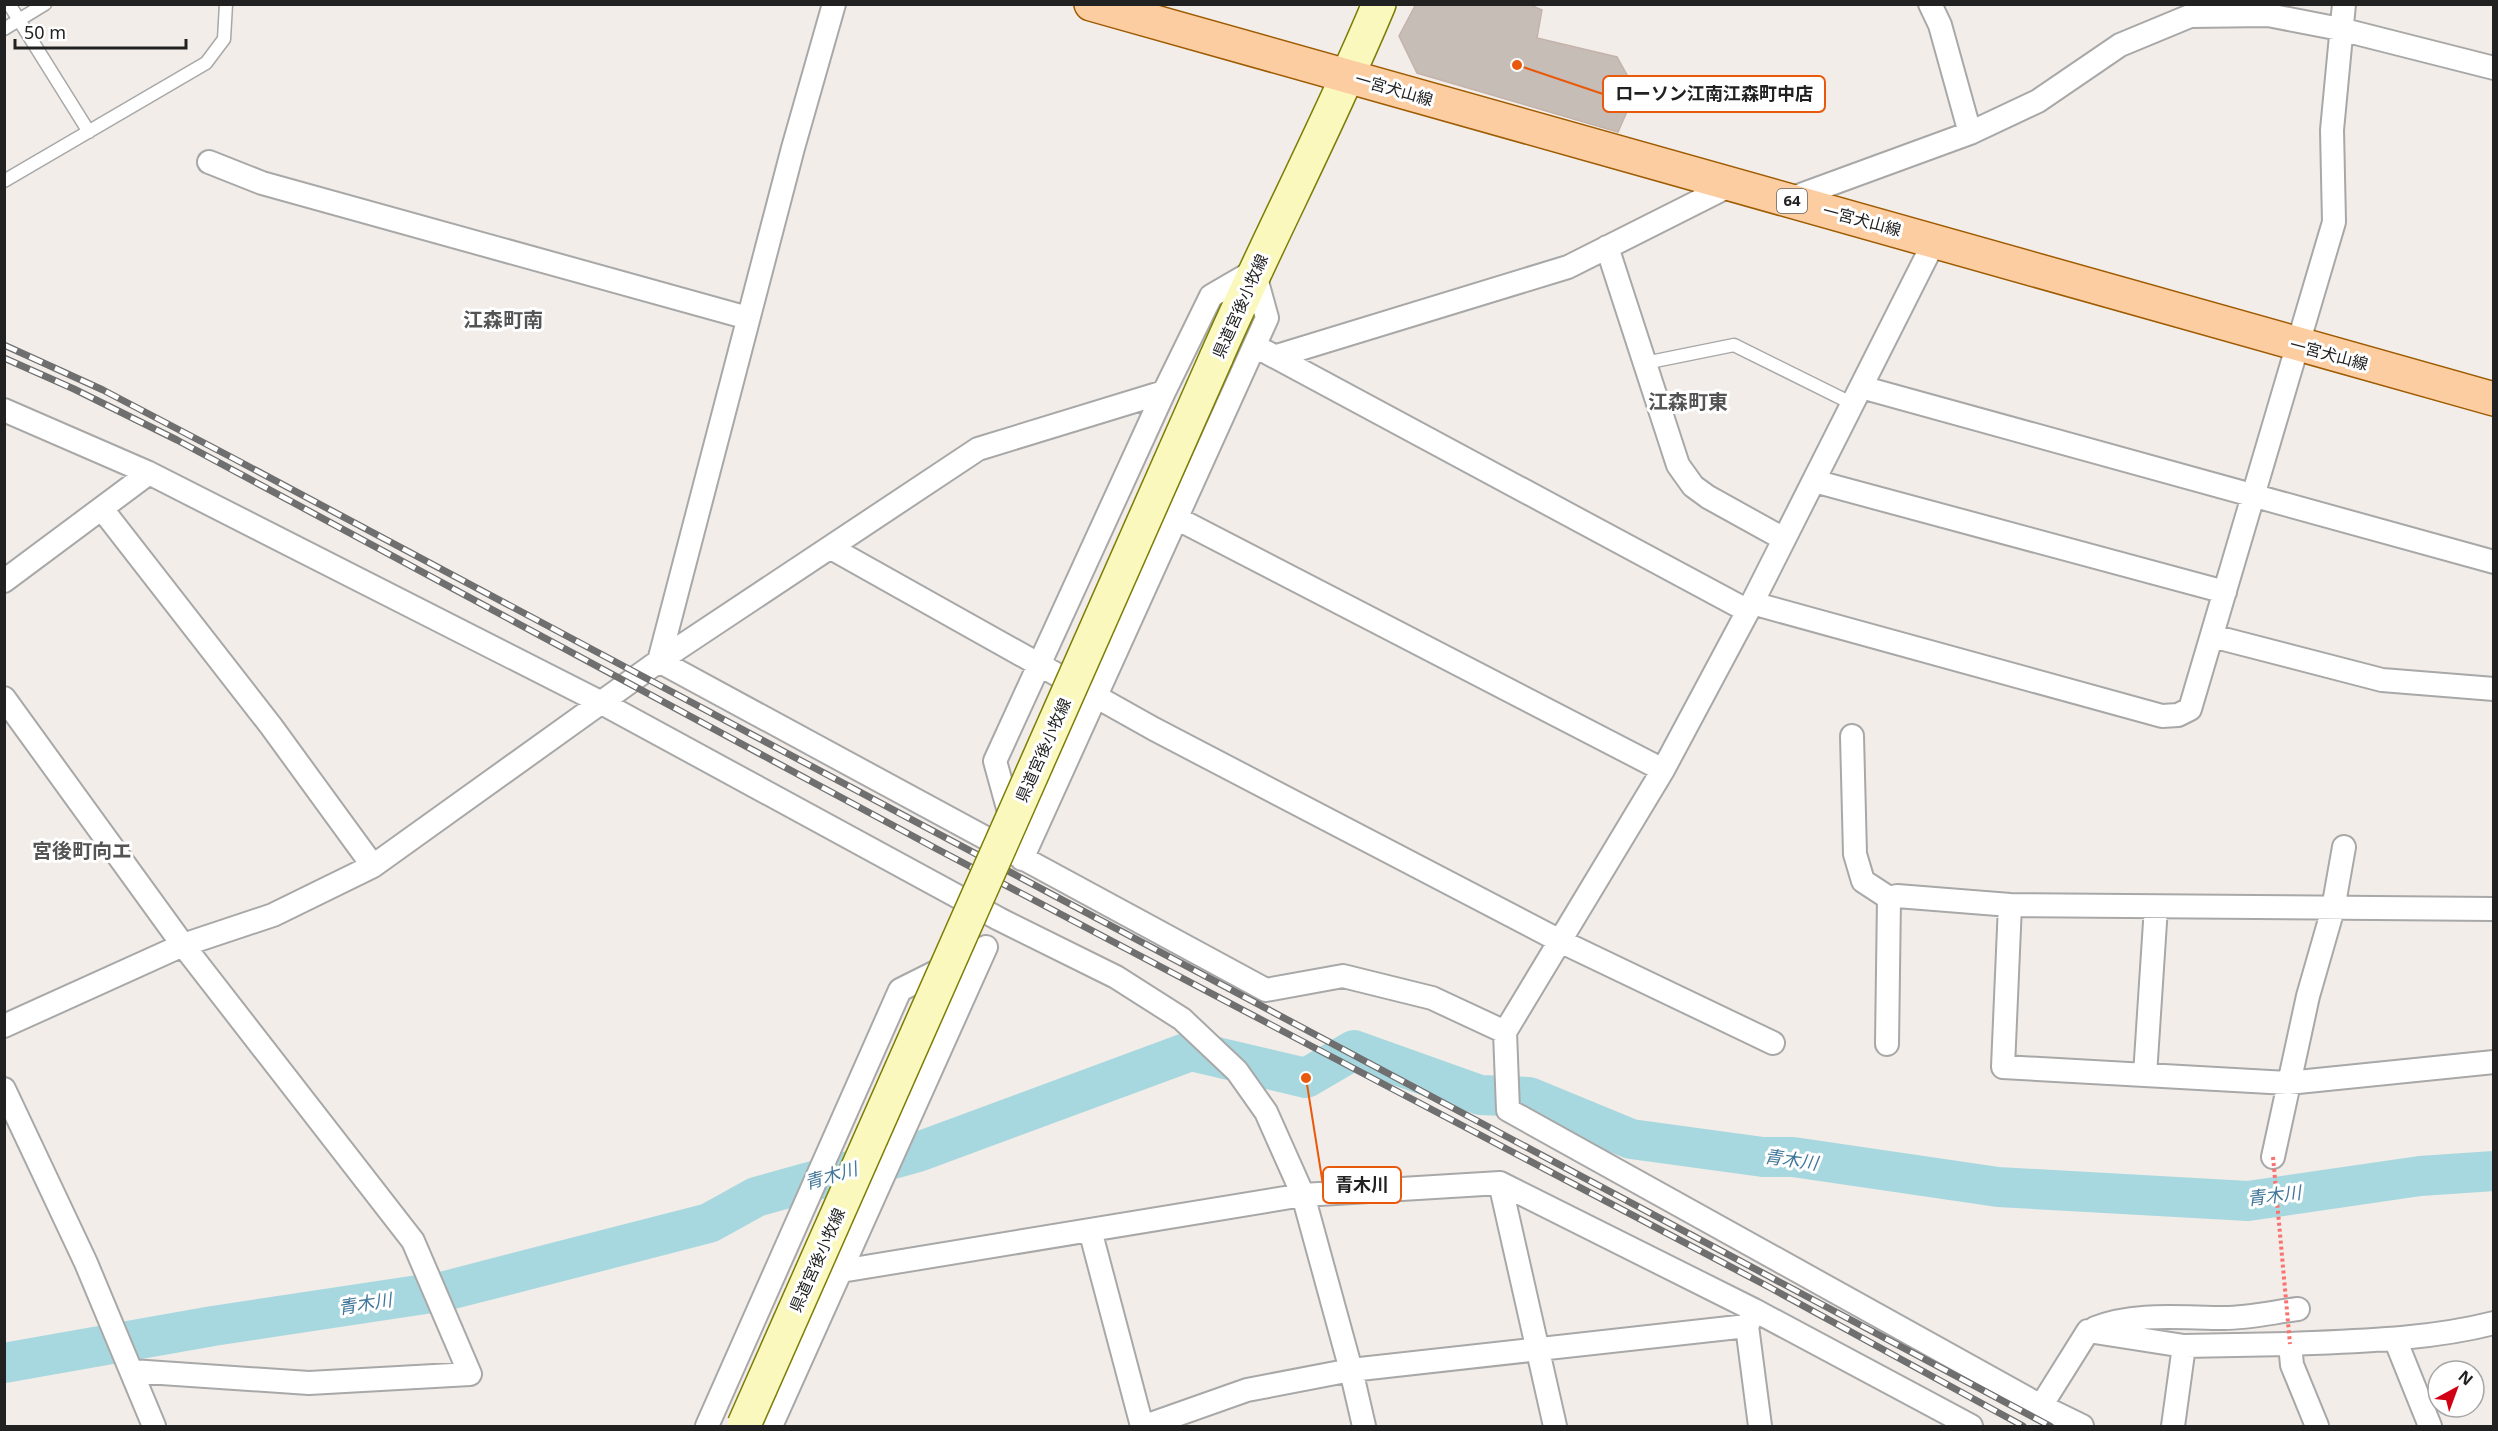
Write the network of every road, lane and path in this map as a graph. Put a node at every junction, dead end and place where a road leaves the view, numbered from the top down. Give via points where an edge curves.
1 (9, 4) edge
2 (45, 4) edge
3 (226, 4) edge
4 (834, 4) edge
5 (1091, 4) edge
6 (1379, 4) edge
7 (1930, 4) edge
8 (2344, 4) edge
9 (19, 20) junction
10 (4, 29) edge
11 (2340, 29) junction
12 (2493, 68) edge
13 (1349, 76) junction
14 (89, 132) junction
15 (1970, 133) junction
16 (209, 162) dead end
17 (4, 181) edge
18 (1731, 185) junction
19 (1787, 200) junction
20 (1935, 240) junction
21 (1607, 248) junction
22 (1254, 271) junction
23 (748, 318) junction
24 (1255, 346) junction
25 (2298, 346) junction
26 (1277, 356) junction
27 (1645, 363) junction
28 (1164, 392) junction
29 (1857, 396) junction
30 (2493, 399) edge
31 (4, 410) edge
32 (150, 473) junction
33 (1814, 481) junction
34 (2253, 497) junction
35 (102, 508) junction
36 (1178, 519) junction
37 (1784, 539) junction
38 (831, 549) junction
39 (2493, 562) edge
40 (4, 581) edge
41 (2225, 592) junction
42 (1750, 607) junction
43 (2212, 636) junction
44 (659, 661) junction
45 (1040, 665) junction
46 (2493, 689) edge
47 (4, 698) edge
48 (1098, 698) junction
49 (602, 703) junction
50 (1852, 736) dead end
51 (1663, 770) junction
52 (2344, 847) dead end
53 (1022, 859) junction
54 (373, 866) junction
55 (1889, 898) junction
56 (2010, 905) junction
57 (2156, 907) junction
58 (2332, 909) junction
59 (2493, 909) edge
60 (999, 919) junction
61 (1562, 942) junction
62 (183, 945) junction
63 (986, 946) junction
64 (4, 1026) edge
65 (1505, 1032) junction
66 (1773, 1043) dead end
67 (1887, 1044) dead end
68 (2493, 1062) edge
69 (2145, 1075) junction
70 (2288, 1083) junction
71 (4, 1089) edge
72 (2273, 1157) joint
73 (1500, 1183) junction
74 (1303, 1195) junction
75 (1090, 1230) junction
76 (841, 1271) junction
77 (2298, 1309) dead end
78 (1751, 1318) junction
79 (2493, 1323) edge
80 (2088, 1331) junction
81 (2395, 1339) junction
82 (2290, 1344) junction
83 (2184, 1346) junction
84 (1538, 1349) junction
85 (1351, 1370) junction
86 (132, 1371) junction
87 (2041, 1406) junction
88 (154, 1426) edge
89 (707, 1426) edge
90 (753, 1426) edge
91 (1144, 1426) edge
92 (1364, 1426) edge
93 (1556, 1426) edge
94 (1761, 1426) edge
95 (1971, 1426) edge
96 (2082, 1426) edge
97 (2173, 1426) edge
98 (2317, 1426) edge
99 (2430, 1426) edge

1 - 9 lane
2 - 9 lane
3 - 14 lane via 224,39 206,63
4 - 23 street
5 - 13 main road, 一宮犬山線 / 64
6 - 13 main road, 県道宮後小牧線
7 - 15 street via 1940,25
8 - 11 street
9 - 10 lane
9 - 14 lane
11 - 12 street
11 - 15 street via 2268,15 2190,16 2120,45 2038,101
11 - 25 street via 2332,130 2334,222
13 - 18 main road, 一宮犬山線 / 64
13 - 22 main road, 県道宮後小牧線
14 - 17 lane
15 - 19 street
16 - 23 street via 262,183
18 - 19 main road, 一宮犬山線 / 64
18 - 21 street
19 - 20 main road, 一宮犬山線 / 64
20 - 25 main road, 一宮犬山線 / 64
20 - 29 street
21 - 26 street via 1568,267 1511,286
21 - 27 street
22 - 24 street via 1267,318
22 - 28 street via 1211,296
22 - 90 main road, 県道宮後小牧線, bridge
23 - 44 street
24 - 26 street
24 - 36 street
25 - 30 main road, 一宮犬山線 / 64
25 - 34 street
26 - 42 street
27 - 29 lane via 1734,345
27 - 37 street via 1678,465 1693,486
28 - 38 street via 978,448
28 - 45 street
29 - 33 street
29 - 34 street
31 - 32 street
32 - 35 street
32 - 49 street
33 - 37 street
33 - 41 street
34 - 39 street
34 - 41 street
35 - 40 street
35 - 54 street via 271,726
36 - 48 street
36 - 51 street
37 - 42 street
38 - 44 street
38 - 45 street
41 - 43 street
42 - 43 street via 2162,716 2190,709
42 - 51 street
43 - 46 street via 2382,680
44 - 49 street
44 - 53 street
45 - 48 street
45 - 53 street via 994,761
47 - 62 street
48 - 53 street
48 - 61 street
49 - 54 street
49 - 60 street
50 - 55 street via 1855,854 1863,880
51 - 61 street
52 - 58 street
53 - 65 street via 1266,990 1343,976 1383,983 1432,998
54 - 62 street via 273,915
55 - 56 street
55 - 67 street
56 - 57 street
56 - 69 street via 2003,1066
57 - 58 street
57 - 69 street
58 - 59 street
58 - 70 street
60 - 63 street
60 - 74 street via 1116,977 1182,1020 1237,1071 1266,1112
61 - 65 street
61 - 66 street
62 - 64 street
62 - 86 street via 413,1241 470,1374 309,1383
63 - 76 street
63 - 89 street via 900,990
65 - 87 street via 1507,1099
68 - 70 street
69 - 70 street
70 - 72 street
71 - 86 street
72 - 82 path, bridge
73 - 74 street
73 - 78 street
73 - 84 street
74 - 75 street
74 - 85 street
75 - 76 street
75 - 91 street
76 - 90 street
77 - 80 street via 2226,1318 2194,1315 2114,1321
78 - 84 street
78 - 94 street
78 - 95 street
79 - 81 street via 2457,1332
80 - 83 street
80 - 87 street
81 - 82 street
81 - 99 street
82 - 83 street
82 - 98 street via 2292,1365
83 - 97 street
84 - 85 street
84 - 93 street
85 - 91 street via 1247,1390
85 - 92 street
86 - 88 street
87 - 96 street

